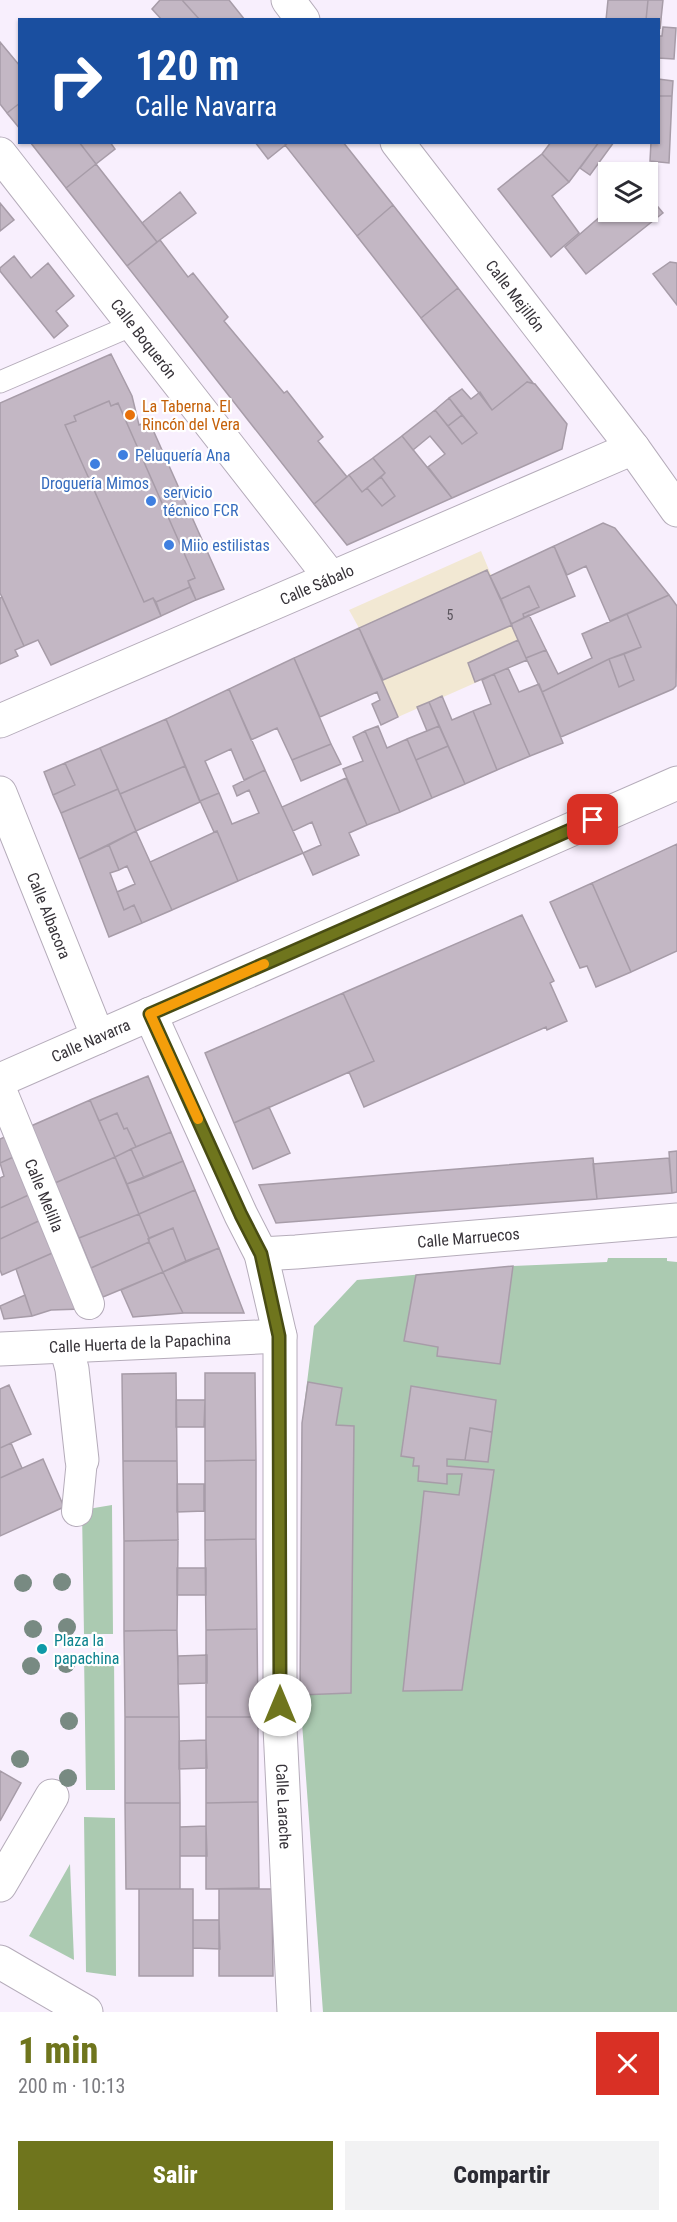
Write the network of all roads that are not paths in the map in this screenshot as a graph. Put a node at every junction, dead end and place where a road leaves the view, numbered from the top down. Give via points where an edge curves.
1 (288, 0) edge
2 (302, 18) edge
3 (399, 144) edge
4 (0, 154) edge
5 (133, 325) junction
6 (0, 382) edge
7 (633, 448) junction
8 (677, 485) edge
9 (677, 510) edge
10 (331, 578) junction
11 (0, 721) edge
12 (677, 783) edge
13 (0, 793) edge
14 (150, 1014) junction
15 (98, 1037) junction
16 (0, 1080) edge
17 (0, 1087) edge
18 (677, 1220) edge
19 (261, 1254) junction
20 (96, 1322) junction
21 (279, 1336) junction
22 (66, 1347) junction
23 (0, 1349) edge
24 (82, 1460) joint
25 (77, 1511) dead end
26 (52, 1796) dead end
27 (0, 1885) edge
28 (0, 1962) edge
29 (86, 2012) edge
30 (294, 2012) edge

1 - 2 street
3 - 7 street, Calle Mejillón
4 - 5 street, Calle Boquerón
5 - 6 lane
5 - 10 street, Calle Boquerón
7 - 8 street, Calle Mejillón
7 - 9 street, Calle Mejillón
7 - 10 street, Calle Sábalo
10 - 11 street, Calle Sábalo
12 - 14 street, Calle Navarra
13 - 15 street, Calle Albacora
14 - 15 street, Calle Navarra
14 - 19 street, Calle Larache
15 - 16 street, Calle Navarra
17 - 20 street, Calle Melilla
18 - 19 street, Calle Marruecos
19 - 21 street, Calle Larache
20 - 21 street, Calle Huerta de la Papachina
20 - 22 street, Calle Huerta de la Papachina
21 - 30 street, Calle Larache via 280,1728
22 - 23 street, Calle Huerta de la Papachina
22 - 24 street
24 - 25 street
26 - 27 street
28 - 29 street

